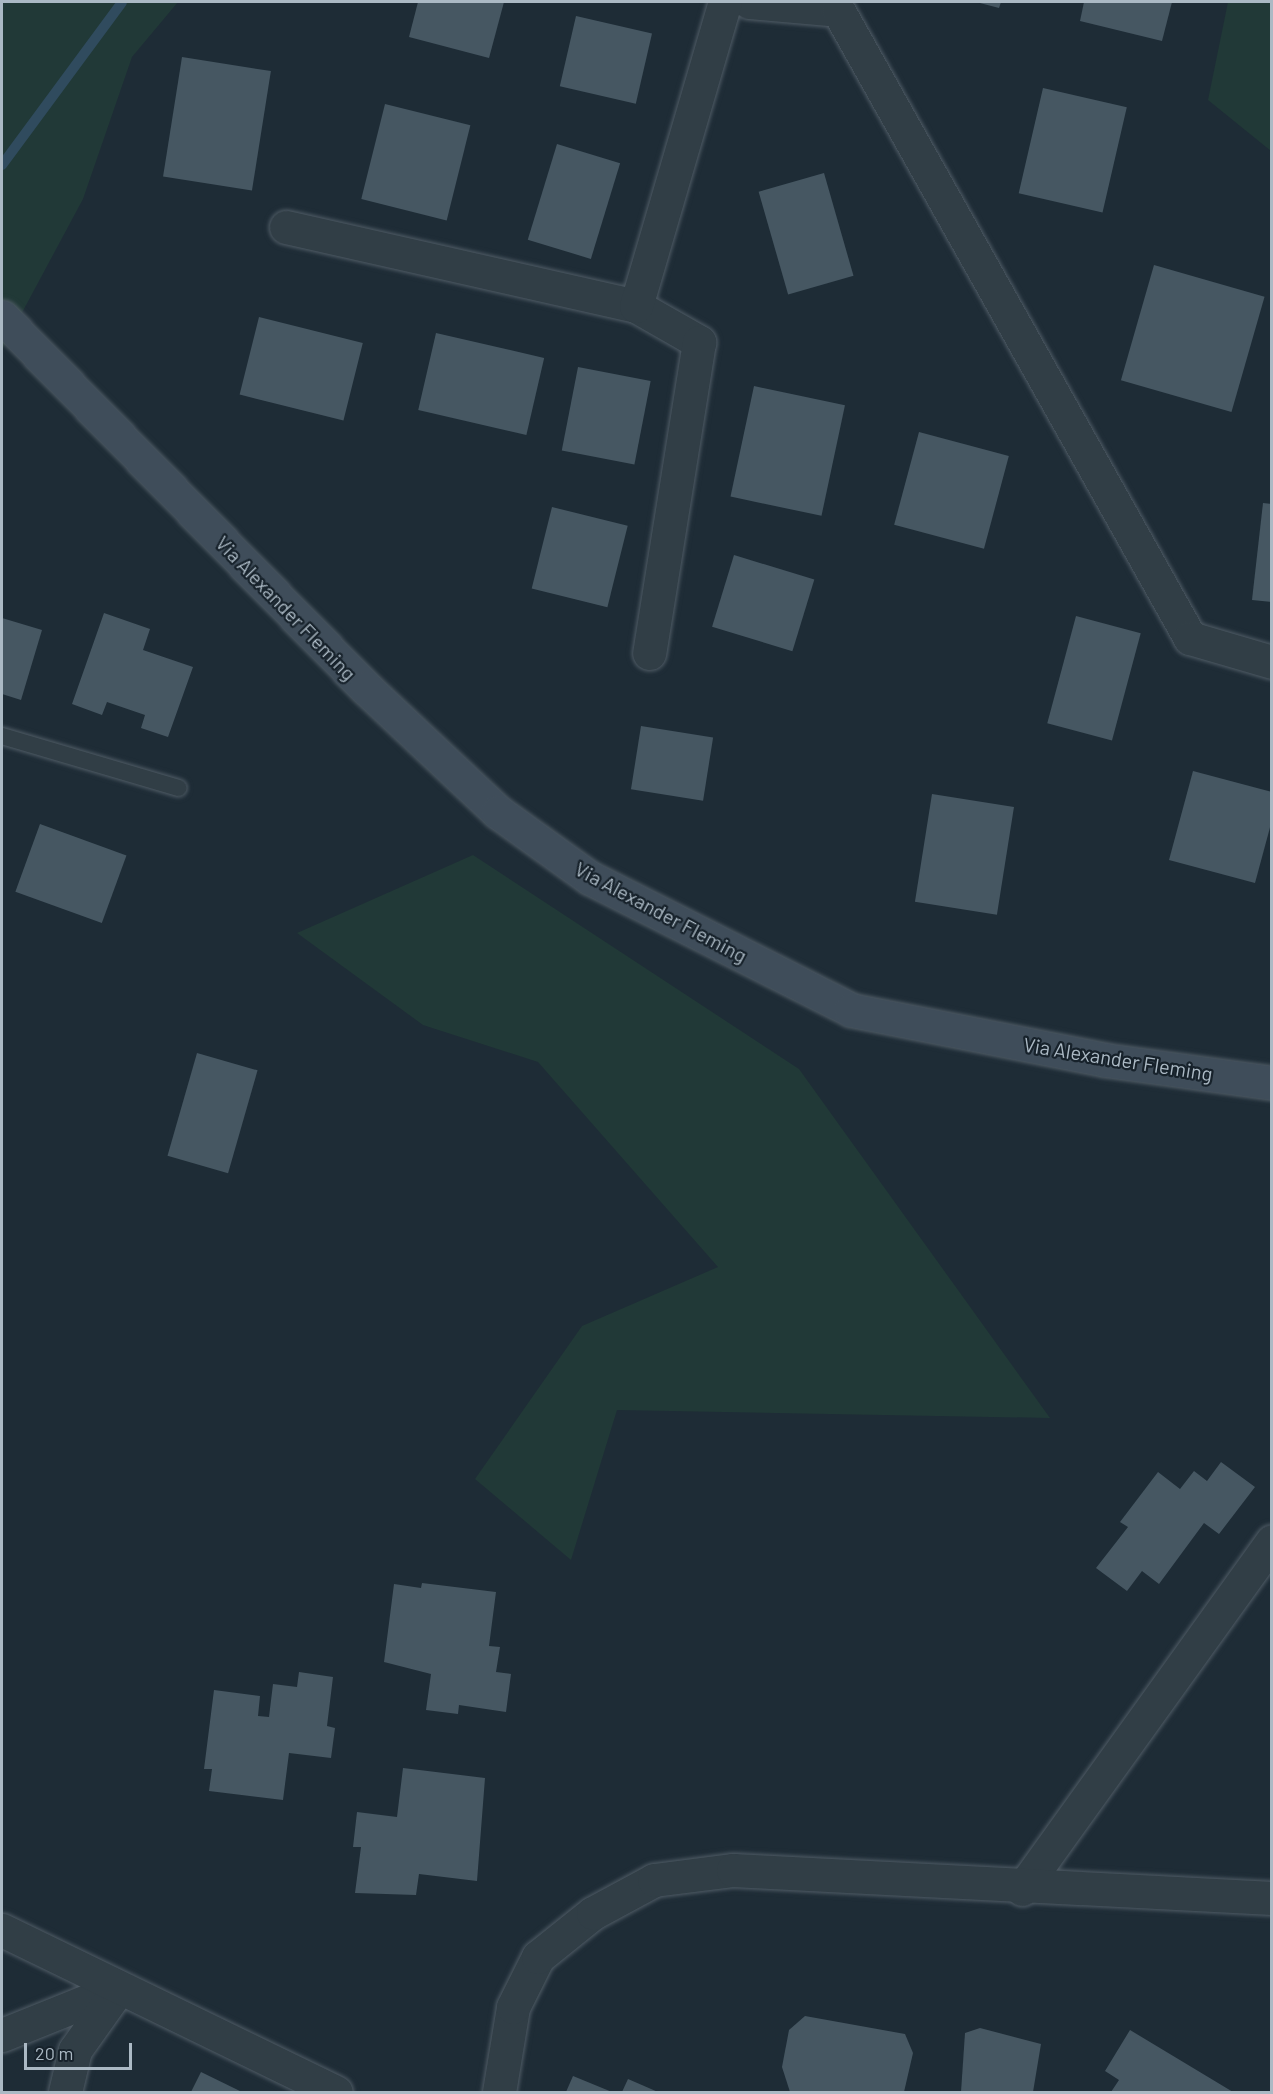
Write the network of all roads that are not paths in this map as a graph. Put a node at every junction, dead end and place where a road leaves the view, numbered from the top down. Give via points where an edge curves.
1 (725, 2) edge
2 (749, 2) edge
3 (839, 6) edge
4 (286, 227) dead end
5 (636, 306) junction
6 (2, 317) edge
7 (649, 653) dead end
8 (1272, 662) edge
9 (2, 736) edge
10 (179, 788) dead end
11 (1272, 1083) edge
12 (1272, 1541) edge
13 (1022, 1889) junction
14 (1272, 1898) edge
15 (2, 1930) edge
16 (119, 1988) junction
17 (2, 2035) edge
18 (65, 2092) edge
19 (336, 2092) edge
20 (499, 2092) edge

1 - 5 street
2 - 3 street
3 - 8 street via 1190,638
4 - 5 street
5 - 7 street via 699,342
6 - 11 main road, Via Alexander Fleming via 374,696 498,813 590,878 851,1010 1105,1060
9 - 10 lane
12 - 13 street
13 - 14 street
13 - 20 street via 734,1870 654,1880 593,1913 538,1957 513,2007
15 - 16 street
16 - 17 street
16 - 18 street via 75,2050
16 - 19 street

